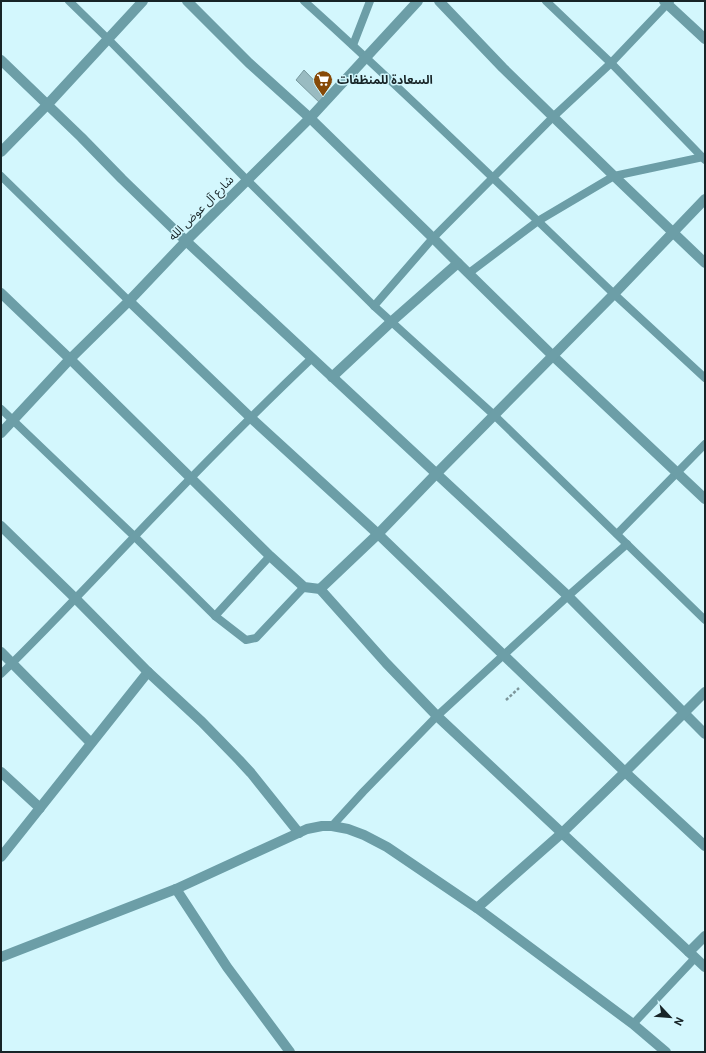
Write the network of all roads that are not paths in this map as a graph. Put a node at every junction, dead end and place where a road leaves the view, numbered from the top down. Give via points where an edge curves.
1 (69, 1) edge
2 (143, 1) edge
3 (187, 1) edge
4 (304, 1) edge
5 (370, 1) edge
6 (418, 1) edge
7 (439, 1) edge
8 (546, 1) edge
9 (667, 2) edge
10 (108, 39) junction
11 (705, 39) edge
12 (353, 45) junction
13 (366, 58) junction
14 (1, 60) edge
15 (611, 63) junction
16 (48, 104) junction
17 (554, 116) junction
18 (310, 118) junction
19 (1, 152) edge
20 (704, 158) edge
21 (1, 176) edge
22 (614, 176) junction
23 (494, 178) junction
24 (248, 180) junction
25 (705, 199) edge
26 (538, 221) junction
27 (673, 232) junction
28 (434, 238) junction
29 (186, 241) junction
30 (458, 263) junction
31 (705, 263) edge
32 (469, 273) junction
33 (1, 293) edge
34 (614, 294) junction
35 (129, 300) junction
36 (374, 306) junction
37 (390, 322) junction
38 (553, 356) junction
39 (70, 358) junction
40 (312, 358) junction
41 (332, 377) junction
42 (705, 378) edge
43 (1, 409) edge
44 (494, 415) junction
45 (250, 417) junction
46 (13, 420) junction
47 (1, 433) edge
48 (705, 444) edge
49 (678, 473) junction
50 (436, 474) junction
51 (191, 478) junction
52 (705, 499) edge
53 (1, 526) edge
54 (378, 534) junction
55 (617, 534) junction
56 (134, 536) junction
57 (627, 544) junction
58 (270, 556) junction
59 (304, 587) junction
60 (320, 589) junction
61 (568, 596) junction
62 (76, 599) junction
63 (215, 616) junction
64 (705, 620) edge
65 (1, 652) edge
66 (503, 655) junction
67 (12, 663) junction
68 (148, 672) junction
69 (1, 674) edge
70 (705, 692) edge
71 (684, 713) junction
72 (437, 716) junction
73 (705, 734) edge
74 (91, 743) junction
75 (1, 772) edge
76 (625, 772) junction
77 (40, 808) junction
78 (332, 826) junction
79 (299, 833) junction
80 (562, 833) junction
81 (705, 846) edge
82 (1, 857) edge
83 (176, 889) junction
84 (477, 908) junction
85 (705, 936) edge
86 (692, 955) junction
87 (1, 957) edge
88 (705, 967) edge
89 (633, 1024) junction
90 (290, 1052) edge
91 (666, 1052) edge

1 - 10 lane
2 - 10 street
3 - 18 street via 249,63
4 - 12 lane
5 - 12 lane
6 - 13 street, شارع آل عوض الله
7 - 17 street via 503,68
8 - 15 lane
9 - 11 street
9 - 15 lane
10 - 16 street
10 - 24 lane
12 - 13 lane
13 - 18 street, شارع آل عوض الله
13 - 23 lane
14 - 16 street
15 - 17 lane
15 - 20 lane
16 - 19 street
16 - 29 street
17 - 22 street
17 - 23 lane
18 - 24 street, شارع آل عوض الله
18 - 28 street
20 - 22 lane
21 - 35 lane
22 - 26 lane
22 - 27 street
23 - 26 lane
23 - 28 lane
24 - 29 street, شارع آل عوض الله
24 - 36 lane
25 - 27 street
26 - 32 lane
26 - 34 lane
27 - 31 street
27 - 34 street
28 - 30 street
28 - 36 lane
29 - 35 street, شارع آل عوض الله
29 - 40 street
30 - 32 street
30 - 37 street
32 - 38 street
33 - 39 street
34 - 38 street
34 - 42 lane
35 - 39 street, شارع آل عوض الله
35 - 45 street
36 - 37 lane
37 - 41 street
37 - 44 lane
38 - 44 street
38 - 49 street
39 - 46 street, شارع آل عوض الله
39 - 51 street
40 - 41 street
40 - 45 lane
41 - 50 street
43 - 46 lane
44 - 50 street
44 - 55 lane
45 - 51 lane
45 - 54 street
46 - 47 street, شارع آل عوض الله
46 - 56 lane
48 - 49 lane
49 - 52 street
49 - 55 lane
50 - 54 street
50 - 61 street
51 - 56 lane
51 - 58 street
53 - 62 street
54 - 60 street
54 - 66 street
55 - 57 lane
56 - 62 lane
56 - 63 lane
57 - 61 lane
57 - 64 lane
58 - 59 street
58 - 63 lane
59 - 60 street
59 - 63 lane via 256,638 246,640
60 - 72 street
61 - 66 lane
61 - 71 street
62 - 67 lane
62 - 68 street
65 - 67 street
66 - 72 lane
66 - 76 street
67 - 69 lane
67 - 74 street
68 - 74 street
68 - 79 street via 202,722 251,773
70 - 71 street
71 - 73 street
71 - 76 street
72 - 78 lane
72 - 80 street
74 - 77 street
75 - 77 street
76 - 80 street
76 - 81 street
77 - 82 street
78 - 79 street via 307,829
78 - 84 street via 353,831 387,847
79 - 83 street
80 - 84 street
80 - 86 street
83 - 87 street
83 - 90 street via 227,967
84 - 89 street
85 - 86 street
86 - 88 street
86 - 89 lane
89 - 91 street

